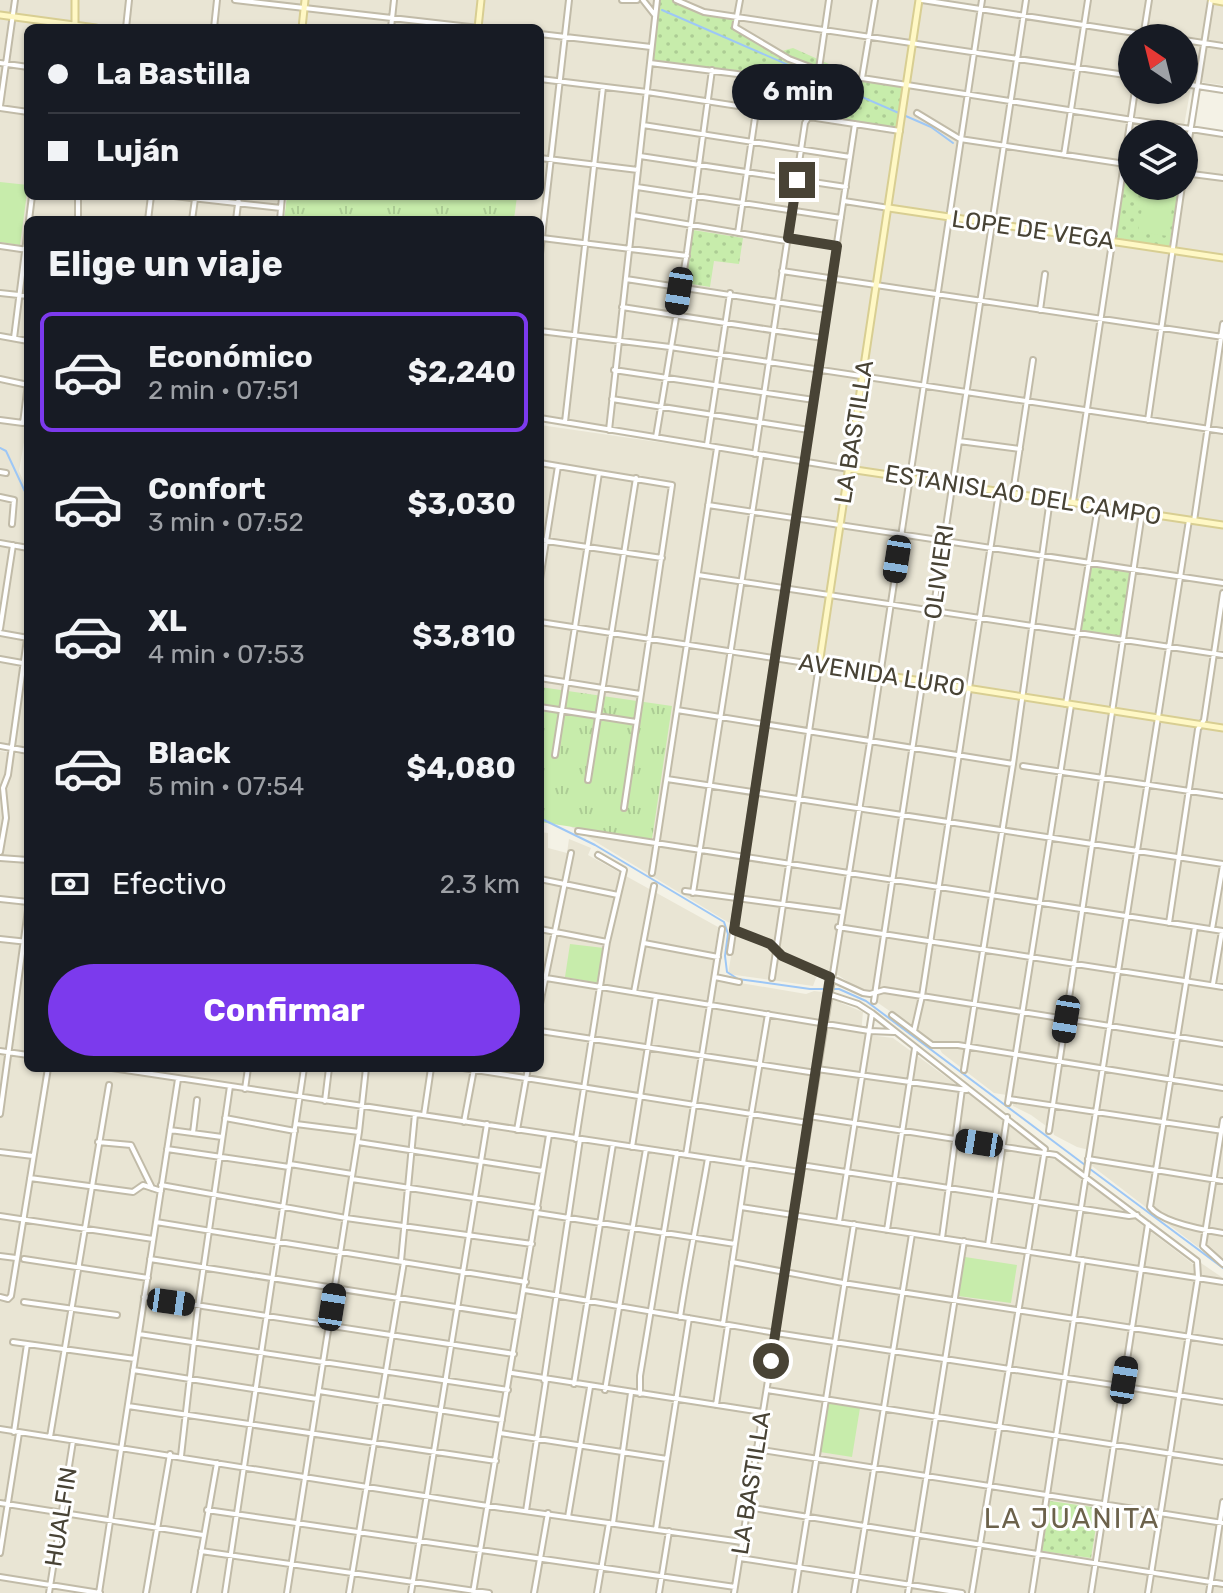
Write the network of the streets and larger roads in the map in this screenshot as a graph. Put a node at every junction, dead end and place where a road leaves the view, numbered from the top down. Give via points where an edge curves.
1 (15, 0) edge
2 (75, 0) edge
3 (129, 0) edge
4 (217, 0) edge
5 (235, 0) edge
6 (394, 0) edge
7 (481, 0) edge
8 (569, 0) edge
9 (622, 0) edge
10 (640, 0) edge
11 (657, 0) edge
12 (676, 0) edge
13 (740, 0) edge
14 (829, 0) edge
15 (875, 0) edge
16 (921, 0) edge
17 (982, 0) edge
18 (1026, 0) edge
19 (1088, 0) edge
20 (1149, 0) edge
21 (1211, 0) edge
22 (1223, 2) edge
23 (305, 4) edge
24 (980, 9) junction
25 (0, 15) edge
26 (655, 15) junction
27 (13, 16) junction
28 (737, 16) junction
29 (1023, 16) junction
30 (392, 18) junction
31 (58, 24) edge
32 (75, 24) edge
33 (126, 24) edge
34 (214, 24) edge
35 (302, 24) edge
36 (391, 24) edge
37 (444, 24) edge
38 (479, 24) edge
39 (1145, 24) edge
40 (1084, 25) junction
41 (825, 30) junction
42 (1118, 31) edge
43 (544, 34) edge
44 (565, 37) junction
45 (868, 37) junction
46 (1198, 42) edge
47 (1203, 43) junction
48 (913, 44) junction
49 (1223, 46) edge
50 (651, 47) junction
51 (973, 53) junction
52 (1017, 59) junction
53 (650, 63) junction
54 (3, 64) edge
55 (24, 67) edge
56 (1077, 68) junction
57 (712, 70) junction
58 (818, 72) junction
59 (1118, 74) edge
60 (544, 79) edge
61 (1198, 79) edge
62 (560, 81) junction
63 (907, 86) junction
64 (1198, 86) edge
65 (603, 87) junction
66 (1223, 90) edge
67 (647, 92) junction
68 (967, 96) junction
69 (707, 101) junction
70 (1010, 102) junction
71 (0, 107) edge
72 (757, 109) junction
73 (24, 111) edge
74 (1070, 112) junction
75 (917, 113) dead end
76 (809, 117) junction
77 (1123, 120) edge
78 (855, 124) junction
79 (643, 125) junction
80 (1198, 130) edge
81 (900, 131) junction
82 (703, 134) junction
83 (1223, 134) edge
84 (960, 139) junction
85 (753, 142) junction
86 (1004, 145) junction
87 (801, 149) junction
88 (1064, 155) junction
89 (640, 156) junction
90 (850, 157) junction
91 (544, 159) edge
92 (551, 160) junction
93 (1118, 163) edge
94 (594, 164) junction
95 (698, 165) junction
96 (638, 170) junction
97 (748, 172) junction
98 (1198, 174) edge
99 (1223, 178) edge
100 (797, 180) junction
101 (637, 187) junction
102 (846, 187) junction
103 (694, 195) junction
104 (216, 200) edge
105 (238, 200) edge
106 (282, 200) edge
107 (1118, 200) edge
108 (1180, 200) edge
109 (844, 201) junction
110 (238, 203) junction
111 (743, 203) junction
112 (281, 208) junction
113 (889, 208) junction
114 (792, 211) junction
115 (633, 215) junction
116 (236, 216) edge
117 (280, 216) edge
118 (544, 216) edge
119 (948, 217) junction
120 (841, 218) junction
121 (992, 224) junction
122 (691, 226) junction
123 (738, 233) junction
124 (544, 238) edge
125 (787, 239) junction
126 (1112, 241) junction
127 (586, 243) junction
128 (0, 246) edge
129 (837, 246) junction
130 (629, 248) junction
131 (24, 250) edge
132 (1173, 250) junction
133 (687, 256) junction
134 (1223, 258) edge
135 (24, 269) edge
136 (782, 271) junction
137 (1045, 274) dead end
138 (626, 279) junction
139 (832, 279) junction
140 (877, 285) junction
141 (681, 287) junction
142 (0, 293) edge
143 (730, 293) junction
144 (937, 294) junction
145 (20, 295) junction
146 (24, 296) edge
147 (981, 301) junction
148 (778, 302) junction
149 (622, 307) junction
150 (828, 310) junction
151 (1040, 310) junction
152 (676, 315) junction
153 (1100, 319) junction
154 (725, 323) junction
155 (1223, 324) edge
156 (1161, 328) junction
157 (544, 331) edge
158 (774, 331) junction
159 (575, 335) junction
160 (0, 336) edge
161 (1222, 337) edge
162 (14, 338) junction
163 (823, 338) junction
164 (24, 340) edge
165 (619, 340) junction
166 (670, 347) junction
167 (720, 355) junction
168 (1033, 360) dead end
169 (769, 363) junction
170 (614, 370) junction
171 (819, 372) junction
172 (666, 378) junction
173 (863, 378) junction
174 (0, 379) edge
175 (24, 384) edge
176 (715, 386) junction
177 (923, 386) junction
178 (967, 392) junction
179 (764, 393) junction
180 (612, 399) junction
181 (814, 400) junction
182 (1027, 402) junction
183 (661, 407) junction
184 (1087, 410) junction
185 (24, 415) edge
186 (710, 415) junction
187 (544, 419) edge
188 (0, 420) edge
189 (1148, 420) junction
190 (565, 422) junction
191 (760, 422) junction
192 (1208, 429) junction
193 (609, 430) junction
194 (809, 430) junction
195 (1223, 431) edge
196 (656, 437) junction
197 (959, 441) junction
198 (707, 445) junction
199 (717, 448) junction
200 (1020, 449) junction
201 (755, 454) junction
202 (761, 456) junction
203 (805, 462) junction
204 (544, 464) edge
205 (558, 466) junction
206 (849, 469) junction
207 (599, 473) junction
208 (636, 478) junction
209 (909, 478) junction
210 (952, 484) junction
211 (999, 491) junction
212 (1013, 493) junction
213 (0, 497) edge
214 (1051, 499) junction
215 (1073, 502) junction
216 (708, 505) junction
217 (1098, 506) junction
218 (752, 512) junction
219 (1142, 513) junction
220 (796, 520) junction
221 (1192, 520) junction
222 (12, 524) dead end
223 (1223, 525) edge
224 (840, 526) junction
225 (544, 535) edge
226 (901, 535) junction
227 (544, 540) edge
228 (944, 541) junction
229 (0, 543) edge
230 (13, 545) junction
231 (587, 546) junction
232 (24, 547) edge
233 (991, 548) junction
234 (624, 552) junction
235 (1042, 556) junction
236 (662, 558) junction
237 (1089, 563) junction
238 (1134, 570) junction
239 (698, 575) junction
240 (1180, 577) junction
241 (741, 583) junction
242 (1223, 583) edge
243 (786, 590) junction
244 (1223, 593) edge
245 (830, 596) junction
246 (890, 606) junction
247 (933, 611) junction
248 (981, 618) junction
249 (544, 623) edge
250 (1032, 626) junction
251 (574, 627) junction
252 (0, 631) edge
253 (1077, 632) junction
254 (612, 633) junction
255 (24, 635) edge
256 (649, 639) junction
257 (1123, 640) junction
258 (687, 645) junction
259 (1170, 647) junction
260 (731, 652) junction
261 (1213, 653) junction
262 (1223, 655) edge
263 (775, 658) junction
264 (0, 659) edge
265 (24, 663) edge
266 (819, 665) junction
267 (24, 674) edge
268 (880, 675) junction
269 (544, 679) edge
270 (566, 682) junction
271 (923, 682) junction
272 (603, 687) junction
273 (970, 689) junction
274 (641, 695) junction
275 (1022, 697) junction
276 (1068, 704) junction
277 (544, 708) edge
278 (562, 710) junction
279 (677, 710) junction
280 (1113, 711) junction
281 (599, 716) junction
282 (722, 717) junction
283 (1158, 718) junction
284 (637, 722) junction
285 (1201, 724) junction
286 (765, 725) junction
287 (1223, 728) edge
288 (808, 732) junction
289 (870, 742) junction
290 (0, 746) edge
291 (11, 748) junction
292 (913, 748) junction
293 (24, 750) edge
294 (555, 755) dead end
295 (959, 756) junction
296 (1013, 764) junction
297 (1023, 766) dead end
298 (1061, 771) junction
299 (1103, 777) junction
300 (667, 779) junction
301 (588, 780) dead end
302 (1147, 784) junction
303 (711, 786) junction
304 (1190, 790) junction
305 (755, 792) junction
306 (1223, 796) edge
307 (799, 798) junction
308 (624, 808) dead end
309 (859, 808) junction
310 (902, 815) junction
311 (949, 822) junction
312 (1003, 830) junction
313 (578, 831) dead end
314 (1051, 837) junction
315 (657, 844) junction
316 (1093, 844) junction
317 (701, 851) junction
318 (1136, 851) junction
319 (0, 852) edge
320 (571, 853) dead end
321 (598, 855) dead end
322 (744, 857) junction
323 (1179, 857) junction
324 (0, 858) edge
325 (24, 860) edge
326 (789, 864) junction
327 (1223, 864) edge
328 (652, 873) dead end
329 (849, 873) junction
330 (544, 880) edge
331 (892, 880) junction
332 (563, 885) junction
333 (654, 886) dead end
334 (938, 888) junction
335 (685, 891) dead end
336 (693, 893) junction
337 (618, 895) junction
338 (993, 896) junction
339 (0, 899) edge
340 (738, 899) junction
341 (24, 902) edge
342 (1041, 902) junction
343 (783, 904) junction
344 (1083, 910) junction
345 (841, 912) junction
346 (1126, 916) junction
347 (1169, 923) junction
348 (838, 927) junction
349 (1195, 927) junction
350 (722, 929) dead end
351 (1212, 929) junction
352 (544, 930) edge
353 (734, 930) junction
354 (1222, 931) edge
355 (553, 933) junction
356 (884, 934) junction
357 (0, 939) edge
358 (930, 940) junction
359 (24, 942) edge
360 (607, 942) junction
361 (644, 943) junction
362 (776, 948) junction
363 (24, 949) edge
364 (985, 949) junction
365 (730, 952) dead end
366 (718, 957) junction
367 (1032, 957) junction
368 (1075, 964) junction
369 (544, 969) edge
370 (1118, 971) junction
371 (544, 977) edge
372 (715, 977) junction
373 (830, 977) junction
374 (772, 978) dead end
375 (1187, 981) junction
376 (739, 982) dead end
377 (1213, 985) junction
378 (1223, 987) edge
379 (601, 988) junction
380 (634, 992) junction
381 (875, 992) junction
382 (828, 994) junction
383 (656, 996) junction
384 (922, 996) junction
385 (874, 1001) dead end
386 (710, 1005) junction
387 (976, 1005) junction
388 (1023, 1012) junction
389 (872, 1013) junction
390 (768, 1014) junction
391 (892, 1015) dead end
392 (1066, 1019) junction
393 (824, 1023) junction
394 (1109, 1026) junction
395 (869, 1031) junction
396 (914, 1031) junction
397 (544, 1032) edge
398 (894, 1032) junction
399 (1178, 1036) junction
400 (593, 1040) junction
401 (1223, 1044) edge
402 (970, 1047) junction
403 (915, 1048) junction
404 (647, 1049) junction
405 (0, 1051) edge
406 (10, 1052) junction
407 (24, 1054) edge
408 (1016, 1055) junction
409 (703, 1056) junction
410 (1059, 1062) junction
411 (759, 1065) junction
412 (1103, 1069) junction
413 (964, 1070) dead end
414 (816, 1071) junction
415 (47, 1072) edge
416 (144, 1072) edge
417 (247, 1072) edge
418 (303, 1072) edge
419 (329, 1072) edge
420 (366, 1072) edge
421 (430, 1072) edge
422 (473, 1072) edge
423 (490, 1072) edge
424 (527, 1072) edge
425 (862, 1075) junction
426 (178, 1079) junction
427 (526, 1079) junction
428 (1171, 1079) junction
429 (908, 1083) junction
430 (109, 1085) dead end
431 (230, 1086) junction
432 (584, 1087) junction
433 (963, 1088) junction
434 (1223, 1088) edge
435 (245, 1089) junction
436 (640, 1096) junction
437 (300, 1097) junction
438 (197, 1100) dead end
439 (325, 1101) junction
440 (694, 1104) junction
441 (1053, 1105) junction
442 (363, 1106) junction
443 (1096, 1112) junction
444 (0, 1114) edge
445 (415, 1114) junction
446 (751, 1114) junction
447 (424, 1115) junction
448 (809, 1116) junction
449 (1007, 1117) junction
450 (225, 1118) junction
451 (1223, 1120) edge
452 (464, 1122) junction
453 (808, 1123) junction
454 (855, 1123) junction
455 (1164, 1123) junction
456 (296, 1124) junction
457 (487, 1124) junction
458 (170, 1130) junction
459 (517, 1130) junction
460 (901, 1130) junction
461 (295, 1131) junction
462 (1049, 1131) dead end
463 (1222, 1131) edge
464 (359, 1132) junction
465 (193, 1133) junction
466 (549, 1135) junction
467 (222, 1137) junction
468 (578, 1139) junction
469 (955, 1139) junction
470 (98, 1142) junction
471 (358, 1142) junction
472 (613, 1144) junction
473 (1002, 1146) junction
474 (632, 1147) junction
475 (167, 1149) junction
476 (646, 1149) junction
477 (411, 1151) junction
478 (0, 1152) edge
479 (677, 1153) junction
480 (1045, 1153) junction
481 (686, 1155) junction
482 (33, 1156) junction
483 (219, 1158) junction
484 (708, 1158) junction
485 (1088, 1159) junction
486 (480, 1162) junction
487 (745, 1163) junction
488 (290, 1165) junction
489 (801, 1169) junction
490 (543, 1171) junction
491 (1157, 1171) junction
492 (846, 1172) junction
493 (1085, 1176) junction
494 (352, 1177) junction
495 (30, 1178) junction
496 (894, 1179) junction
497 (1214, 1180) junction
498 (1223, 1181) edge
499 (91, 1185) junction
500 (152, 1188) junction
501 (161, 1188) junction
502 (407, 1188) junction
503 (948, 1188) junction
504 (214, 1194) junction
505 (995, 1195) junction
506 (474, 1198) junction
507 (1037, 1202) junction
508 (284, 1205) junction
509 (741, 1207) junction
510 (1081, 1209) junction
511 (538, 1211) junction
512 (794, 1214) junction
513 (1137, 1215) junction
514 (0, 1216) edge
515 (24, 1218) junction
516 (346, 1218) junction
517 (568, 1218) junction
518 (156, 1222) junction
519 (839, 1222) junction
520 (599, 1223) junction
521 (1148, 1223) junction
522 (854, 1224) junction
523 (403, 1225) junction
524 (85, 1227) junction
525 (632, 1228) junction
526 (209, 1230) junction
527 (887, 1230) junction
528 (1206, 1230) junction
529 (664, 1232) junction
530 (1223, 1233) edge
531 (468, 1234) junction
532 (912, 1234) junction
533 (693, 1237) junction
534 (942, 1238) junction
535 (153, 1239) junction
536 (964, 1241) junction
537 (278, 1243) junction
538 (532, 1244) junction
539 (735, 1244) junction
540 (988, 1245) junction
541 (1028, 1251) junction
542 (341, 1252) junction
543 (0, 1256) edge
544 (16, 1258) junction
545 (1073, 1258) junction
546 (24, 1259) dead end
547 (150, 1259) junction
548 (1083, 1260) junction
549 (403, 1261) junction
550 (732, 1262) junction
551 (1223, 1264) edge
552 (204, 1268) junction
553 (78, 1269) junction
554 (1142, 1269) junction
555 (462, 1271) junction
556 (785, 1273) junction
557 (1198, 1277) junction
558 (148, 1278) junction
559 (272, 1279) junction
560 (526, 1282) junction
561 (1223, 1282) edge
562 (843, 1283) junction
563 (335, 1289) junction
564 (525, 1290) junction
565 (902, 1291) junction
566 (556, 1296) junction
567 (0, 1297) edge
568 (144, 1297) junction
569 (399, 1298) junction
570 (954, 1299) junction
571 (588, 1300) junction
572 (24, 1302) dead end
573 (198, 1306) junction
574 (620, 1306) junction
575 (456, 1307) junction
576 (72, 1309) junction
577 (1018, 1309) junction
578 (650, 1312) junction
579 (117, 1315) dead end
580 (265, 1316) junction
581 (520, 1317) junction
582 (680, 1317) junction
583 (689, 1318) junction
584 (1074, 1318) junction
585 (726, 1324) junction
586 (329, 1326) junction
587 (1132, 1329) junction
588 (776, 1333) junction
589 (139, 1334) junction
590 (394, 1334) junction
591 (1188, 1337) junction
592 (13, 1342) dead end
593 (835, 1342) junction
594 (1223, 1342) edge
595 (27, 1344) junction
596 (195, 1344) junction
597 (450, 1345) junction
598 (893, 1349) junction
599 (66, 1350) junction
600 (260, 1353) junction
601 (514, 1354) junction
602 (945, 1357) junction
603 (135, 1359) junction
604 (323, 1361) junction
605 (1008, 1368) junction
606 (133, 1370) junction
607 (387, 1372) junction
608 (511, 1373) junction
609 (1065, 1377) junction
610 (189, 1379) junction
611 (445, 1380) junction
612 (545, 1380) junction
613 (574, 1384) junction
614 (590, 1387) junction
615 (1123, 1387) junction
616 (255, 1389) junction
617 (508, 1390) junction
618 (605, 1390) junction
619 (767, 1390) junction
620 (319, 1391) junction
621 (631, 1393) junction
622 (640, 1394) junction
623 (1180, 1395) junction
624 (317, 1399) junction
625 (676, 1399) junction
626 (825, 1399) junction
627 (381, 1401) junction
628 (1223, 1402) edge
629 (716, 1405) junction
630 (128, 1406) junction
631 (883, 1408) junction
632 (441, 1410) junction
633 (762, 1412) junction
634 (184, 1414) junction
635 (936, 1416) junction
636 (503, 1420) junction
637 (250, 1424) junction
638 (999, 1426) junction
639 (0, 1429) edge
640 (17, 1432) junction
641 (500, 1433) junction
642 (313, 1434) junction
643 (1056, 1435) junction
644 (50, 1437) junction
645 (537, 1438) junction
646 (74, 1441) junction
647 (374, 1443) junction
648 (581, 1445) junction
649 (1114, 1445) junction
650 (122, 1447) junction
651 (756, 1449) junction
652 (434, 1451) junction
653 (623, 1453) junction
654 (1170, 1453) junction
655 (170, 1454) junction
656 (181, 1456) junction
657 (815, 1458) junction
658 (667, 1459) junction
659 (496, 1461) junction
660 (1223, 1462) edge
661 (217, 1463) junction
662 (244, 1466) junction
663 (874, 1467) junction
664 (306, 1476) junction
665 (927, 1476) junction
666 (366, 1486) junction
667 (989, 1486) junction
668 (1047, 1495) junction
669 (426, 1496) junction
670 (1223, 1502) edge
671 (0, 1503) edge
672 (7, 1504) junction
673 (488, 1504) junction
674 (1105, 1504) junction
675 (747, 1507) junction
676 (207, 1510) junction
677 (526, 1511) junction
678 (61, 1513) junction
679 (548, 1513) junction
680 (1161, 1513) junction
681 (237, 1514) junction
682 (568, 1517) junction
683 (806, 1518) junction
684 (110, 1521) junction
685 (299, 1522) junction
686 (611, 1523) junction
687 (1221, 1523) edge
688 (865, 1527) junction
689 (157, 1528) junction
690 (656, 1529) junction
691 (359, 1531) junction
692 (669, 1531) junction
693 (203, 1535) junction
694 (917, 1535) junction
695 (419, 1540) junction
696 (742, 1542) junction
697 (980, 1545) junction
698 (480, 1549) junction
699 (201, 1551) junction
700 (0, 1553) edge
701 (1037, 1554) junction
702 (231, 1555) junction
703 (740, 1558) junction
704 (541, 1560) junction
705 (1096, 1563) junction
706 (292, 1564) junction
707 (799, 1567) junction
708 (601, 1568) junction
709 (352, 1572) junction
710 (1151, 1572) junction
711 (857, 1575) junction
712 (0, 1577) edge
713 (662, 1577) junction
714 (412, 1582) junction
715 (1210, 1582) junction
716 (1223, 1584) edge
717 (50, 1585) junction
718 (910, 1585) junction
719 (734, 1590) edge
720 (473, 1592) edge
721 (49, 1593) edge
722 (100, 1593) edge
723 (146, 1593) edge
724 (194, 1593) edge
725 (225, 1593) edge
726 (287, 1593) edge
727 (349, 1593) edge
728 (411, 1593) edge
729 (489, 1593) edge
730 (534, 1593) edge
731 (597, 1593) edge
732 (659, 1593) edge
733 (795, 1593) edge
734 (854, 1593) edge
735 (908, 1593) edge
736 (962, 1593) edge
737 (972, 1593) edge
738 (1032, 1593) edge
739 (1091, 1593) edge
740 (1148, 1593) edge
741 (1209, 1593) edge

1 - 27 street
2 - 32 street
3 - 33 street
4 - 34 street
5 - 23 street
6 - 30 street
7 - 38 street
8 - 44 street
9 - 10 street
10 - 26 street
11 - 26 street
12 - 28 street via 704,12
13 - 28 street
14 - 41 street
15 - 45 street
16 - 24 street
16 - 48 street, LA BASTILLA
17 - 24 street
18 - 29 street, OLIVIERI
19 - 40 street
20 - 39 street
21 - 22 street
21 - 47 street
23 - 30 street
23 - 35 street
24 - 29 street
24 - 51 street
25 - 27 street
26 - 50 street
27 - 31 street
27 - 54 street
28 - 41 street
28 - 58 street via 735,27
29 - 40 street
29 - 52 street, OLIVIERI
30 - 36 street
30 - 37 street
40 - 42 street
40 - 56 street
41 - 45 street
41 - 58 street
43 - 44 street
44 - 50 street
44 - 62 street
45 - 48 street
45 - 63 street via 862,78
46 - 47 street
47 - 49 street
47 - 61 street
48 - 51 street
48 - 63 street, LA BASTILLA
50 - 53 street
51 - 52 street
51 - 68 street
52 - 56 street
52 - 70 street, OLIVIERI
53 - 57 street
53 - 67 street
54 - 55 street
54 - 71 street
56 - 59 street
56 - 74 street
57 - 69 street
57 - 72 street via 759,76
58 - 76 street
60 - 62 street
62 - 65 street
62 - 92 street
63 - 68 street
63 - 81 street, LA BASTILLA
64 - 66 street
65 - 67 street
65 - 94 street
67 - 69 street
67 - 79 street
68 - 70 street
68 - 84 street
69 - 72 street
69 - 82 street
70 - 74 street
70 - 86 street, OLIVIERI
71 - 73 street
72 - 76 street
72 - 85 street
74 - 77 street
74 - 88 street
75 - 84 street
76 - 78 street
76 - 87 street
78 - 81 street
78 - 90 street
79 - 82 street
79 - 89 street
80 - 83 street
81 - 113 street, LA BASTILLA
82 - 85 street
82 - 95 street
84 - 86 street
84 - 119 street
85 - 87 street
85 - 97 street
86 - 88 street
86 - 121 street, OLIVIERI
87 - 90 street
87 - 100 street
88 - 93 street
89 - 95 street
89 - 96 street
90 - 102 street
91 - 92 street
92 - 94 street
92 - 118 street
94 - 96 street
94 - 127 street
95 - 97 street
95 - 103 street
96 - 101 street
97 - 100 street
97 - 111 street
98 - 99 street
100 - 102 street
100 - 114 street
101 - 103 street
101 - 115 street
102 - 109 street
103 - 111 street
103 - 122 street
104 - 110 street
105 - 110 street
106 - 112 street
107 - 126 street
108 - 132 street
109 - 113 street, LOPE DE VEGA
109 - 120 street
110 - 112 street
110 - 116 street
111 - 114 street
111 - 123 street
112 - 117 street
113 - 119 street, LOPE DE VEGA
113 - 140 street, LA BASTILLA
114 - 120 street
114 - 125 street
115 - 122 street
115 - 130 street
119 - 121 street, LOPE DE VEGA
119 - 144 street
120 - 129 street
121 - 126 street, LOPE DE VEGA
121 - 147 street, OLIVIERI
122 - 123 street
122 - 133 street
123 - 125 street
124 - 127 street
125 - 129 street
125 - 136 street
126 - 132 street, LOPE DE VEGA
126 - 153 street
127 - 130 street
127 - 159 street
128 - 131 street
129 - 139 street
130 - 133 street
130 - 138 street
132 - 134 street, LOPE DE VEGA
132 - 156 street
133 - 141 street
135 - 145 street
136 - 139 street
136 - 148 street
137 - 151 street
138 - 141 street
138 - 149 street
139 - 140 street
139 - 150 street
140 - 144 street
140 - 173 street, LA BASTILLA
141 - 143 street
141 - 152 street
142 - 145 street
143 - 148 street
143 - 154 street
144 - 147 street
144 - 177 street
145 - 146 street
145 - 162 street
147 - 151 street
147 - 178 street, OLIVIERI
148 - 150 street
148 - 158 street
149 - 152 street
149 - 165 street
150 - 163 street
151 - 153 street
152 - 154 street
152 - 166 street
153 - 156 street
153 - 184 street
154 - 158 street
154 - 167 street
155 - 161 street
156 - 161 street
156 - 189 street
157 - 159 street
158 - 163 street
158 - 169 street
159 - 165 street
159 - 190 street
160 - 162 street
161 - 192 street
162 - 164 street
163 - 171 street
165 - 166 street
165 - 170 street
166 - 167 street
166 - 172 street
167 - 169 street
167 - 176 street
168 - 182 street
169 - 171 street
169 - 179 street
170 - 172 street
170 - 180 street
171 - 173 street
171 - 181 street
172 - 176 street
172 - 183 street
173 - 177 street
173 - 206 street, LA BASTILLA
174 - 175 street
176 - 179 street
176 - 186 street
177 - 178 street
177 - 209 street
178 - 182 street
178 - 197 street, OLIVIERI
179 - 181 street
179 - 191 street
180 - 183 street
180 - 193 street
181 - 194 street
182 - 184 street
182 - 200 street
183 - 186 street
183 - 196 street
184 - 189 street
184 - 215 street
185 - 188 street via 23,423
186 - 191 street
186 - 198 street
187 - 190 street, ESTANISLAO DEL CAMPO
189 - 192 street
190 - 193 street, ESTANISLAO DEL CAMPO
191 - 194 street
191 - 201 street
192 - 195 street
192 - 221 street
193 - 196 street, ESTANISLAO DEL CAMPO
194 - 203 street
196 - 198 street, ESTANISLAO DEL CAMPO
197 - 200 street
197 - 210 street, OLIVIERI
198 - 199 street, ESTANISLAO DEL CAMPO
199 - 201 street, ESTANISLAO DEL CAMPO
199 - 216 street
200 - 212 street
201 - 202 street, ESTANISLAO DEL CAMPO
202 - 203 street, ESTANISLAO DEL CAMPO
202 - 218 street
203 - 206 street, ESTANISLAO DEL CAMPO
203 - 220 street
204 - 205 street
205 - 207 street
205 - 225 street
206 - 209 street, ESTANISLAO DEL CAMPO
206 - 224 street, LA BASTILLA
207 - 208 street
207 - 231 street
208 - 234 street
208 - 236 street via 673,486
209 - 210 street, ESTANISLAO DEL CAMPO
209 - 226 street
210 - 211 street, ESTANISLAO DEL CAMPO
210 - 228 street, OLIVIERI
211 - 212 street, ESTANISLAO DEL CAMPO
211 - 233 street
212 - 214 street, ESTANISLAO DEL CAMPO
213 - 222 street via 14,500
214 - 215 street, ESTANISLAO DEL CAMPO
214 - 235 street
215 - 217 street, ESTANISLAO DEL CAMPO
216 - 218 street
216 - 239 street
217 - 219 street, ESTANISLAO DEL CAMPO
217 - 237 street
218 - 220 street
218 - 241 street
219 - 221 street, ESTANISLAO DEL CAMPO
219 - 238 street
220 - 224 street
220 - 243 street
221 - 223 street, ESTANISLAO DEL CAMPO
221 - 240 street
224 - 226 street
224 - 245 street, LA BASTILLA
226 - 228 street
226 - 246 street
227 - 231 street
228 - 233 street
228 - 247 street, OLIVIERI
229 - 230 street
230 - 232 street
230 - 252 street
231 - 234 street
231 - 251 street
233 - 235 street
233 - 248 street
234 - 236 street
234 - 254 street
235 - 237 street
235 - 250 street
236 - 256 street
237 - 238 street
237 - 253 street
238 - 240 street
238 - 257 street
239 - 241 street
239 - 258 street
240 - 242 street
240 - 259 street
241 - 243 street
241 - 260 street
243 - 245 street
243 - 263 street
244 - 261 street
245 - 246 street
245 - 266 street, LA BASTILLA
246 - 247 street
246 - 268 street
247 - 248 street
247 - 271 street, OLIVIERI
248 - 250 street
248 - 273 street
249 - 251 street, AVENIDA LURO
250 - 253 street
250 - 275 street
251 - 254 street, AVENIDA LURO
251 - 270 street
252 - 255 street
253 - 257 street
253 - 276 street
254 - 256 street, AVENIDA LURO
254 - 272 street
256 - 258 street, AVENIDA LURO
256 - 274 street
257 - 259 street
257 - 280 street
258 - 260 street, AVENIDA LURO
258 - 279 street
259 - 261 street
259 - 283 street
260 - 263 street, AVENIDA LURO
260 - 282 street
261 - 262 street
261 - 285 street
263 - 266 street, AVENIDA LURO
263 - 286 street
264 - 265 street
266 - 268 street, AVENIDA LURO
266 - 288 street, LA BASTILLA
267 - 291 street
268 - 271 street, AVENIDA LURO
268 - 289 street
269 - 270 street
270 - 272 street
270 - 278 street
271 - 273 street, AVENIDA LURO
271 - 292 street, OLIVIERI
272 - 274 street
272 - 281 street
273 - 275 street, AVENIDA LURO
273 - 295 street
274 - 284 street
275 - 276 street, AVENIDA LURO
275 - 296 street
276 - 280 street, AVENIDA LURO
276 - 298 street
277 - 278 street
278 - 281 street
278 - 294 street
279 - 282 street
279 - 300 street
280 - 283 street, AVENIDA LURO
280 - 299 street
281 - 284 street
281 - 301 street
282 - 286 street
282 - 303 street
283 - 285 street, AVENIDA LURO
283 - 302 street
284 - 308 street
285 - 287 street, AVENIDA LURO
285 - 304 street
286 - 288 street
286 - 305 street
288 - 289 street
288 - 307 street, LA BASTILLA
289 - 292 street
289 - 309 street
290 - 291 street
291 - 293 street
291 - 319 street
292 - 295 street
292 - 310 street, OLIVIERI
295 - 296 street
295 - 311 street
296 - 312 street
297 - 298 street
298 - 299 street
298 - 314 street
299 - 302 street
299 - 316 street
300 - 303 street
300 - 315 street
302 - 304 street
302 - 318 street
303 - 305 street
303 - 317 street
304 - 306 street
304 - 323 street
305 - 307 street
305 - 322 street
307 - 309 street
307 - 326 street, LA BASTILLA
309 - 310 street
309 - 329 street
310 - 311 street
310 - 331 street, OLIVIERI
311 - 312 street
311 - 334 street
312 - 314 street
312 - 338 street
313 - 315 street
314 - 316 street
314 - 342 street
315 - 317 street
315 - 328 street
316 - 318 street
316 - 344 street
317 - 322 street
317 - 336 street
318 - 323 street
318 - 346 street
320 - 332 street
321 - 337 street via 624,870
322 - 326 street
322 - 340 street
323 - 327 street
323 - 347 street
324 - 325 street
326 - 329 street
326 - 343 street, LA BASTILLA
327 - 351 street
329 - 331 street
329 - 345 street
330 - 332 street
331 - 334 street
331 - 356 street, OLIVIERI
332 - 337 street
332 - 355 street
333 - 361 street
334 - 338 street
334 - 358 street
335 - 336 street
336 - 340 street
337 - 360 street
338 - 342 street
338 - 364 street
339 - 341 street
340 - 343 street
340 - 353 street
342 - 344 street
342 - 367 street
343 - 345 street
343 - 362 street, LA BASTILLA
344 - 346 street
344 - 368 street
345 - 348 street
346 - 347 street
346 - 370 street
347 - 349 street
348 - 356 street
348 - 373 street
349 - 351 street
349 - 375 street
350 - 366 street
351 - 354 street
352 - 355 street
353 - 362 street
353 - 365 street
354 - 377 street
355 - 360 street
355 - 369 street
356 - 358 street
356 - 381 street, OLIVIERI
357 - 359 street
358 - 364 street
358 - 384 street
360 - 379 street
361 - 366 street
361 - 380 street
362 - 373 street via 782,956
362 - 374 street, LA BASTILLA
363 - 406 street
364 - 367 street
364 - 387 street
366 - 372 street
367 - 368 street
367 - 388 street
368 - 370 street
368 - 392 street
370 - 375 street
370 - 394 street
371 - 379 street
372 - 376 street
372 - 386 street
373 - 381 street via 867,994
373 - 382 street, LA BASTILLA
375 - 377 street
375 - 399 street
377 - 378 street
379 - 380 street
379 - 400 street
380 - 383 street
381 - 384 street
381 - 385 street, OLIVIERI
382 - 389 street
382 - 393 street, LA BASTILLA
383 - 386 street
383 - 404 street
384 - 387 street
384 - 396 street
386 - 390 street
386 - 409 street
387 - 388 street
387 - 402 street
388 - 392 street
388 - 408 street
389 - 395 street
389 - 398 street
390 - 393 street
390 - 411 street
391 - 396 street
392 - 394 street
392 - 410 street
393 - 395 street
393 - 414 street, LA BASTILLA
394 - 399 street
394 - 412 street
395 - 398 street
395 - 425 street
396 - 402 street via 934,1045
397 - 400 street
398 - 403 street
399 - 401 street
399 - 428 street
400 - 404 street
400 - 432 street
402 - 408 street
402 - 413 street
403 - 429 street
403 - 433 street
404 - 409 street
404 - 436 street
405 - 406 street
406 - 407 street
406 - 444 street
408 - 410 street
408 - 441 street via 1008,1101
409 - 411 street
409 - 440 street
410 - 412 street
410 - 441 street
411 - 414 street
411 - 446 street
412 - 428 street
412 - 443 street
414 - 425 street
414 - 448 street, LA BASTILLA
415 - 482 street
416 - 426 street
417 - 435 street
418 - 437 street
419 - 439 street
420 - 442 street
421 - 447 street
422 - 452 street
423 - 427 street
424 - 427 street
425 - 429 street
425 - 454 street
426 - 431 street
426 - 458 street
427 - 432 street
427 - 459 street
428 - 434 street
428 - 455 street
429 - 433 street
429 - 460 street
430 - 470 street
431 - 435 street
431 - 450 street
432 - 436 street
432 - 468 street
433 - 449 street
433 - 469 street
435 - 437 street
436 - 440 street
436 - 474 street
437 - 439 street
437 - 456 street
438 - 465 street
439 - 442 street
440 - 446 street
440 - 481 street
441 - 443 street
441 - 462 street
442 - 445 street
442 - 464 street
443 - 455 street
443 - 485 street
445 - 447 street
445 - 477 street
446 - 453 street
446 - 487 street
447 - 452 street
448 - 453 street, LA BASTILLA
448 - 454 street
449 - 473 street
449 - 480 street via 1043,1144
450 - 461 street
450 - 467 street
451 - 463 street
452 - 457 street
453 - 489 street, LA BASTILLA
454 - 460 street
454 - 492 street
455 - 463 street
455 - 491 street
456 - 461 street
456 - 464 street
457 - 459 street
457 - 486 street
458 - 465 street
458 - 475 street
459 - 466 street
460 - 469 street
460 - 496 street
461 - 488 street
463 - 497 street
464 - 471 street
465 - 467 street
466 - 468 street
466 - 490 street
467 - 483 street
468 - 472 street
468 - 517 street
469 - 473 street
469 - 503 street
470 - 499 street
470 - 500 street via 131,1145
471 - 477 street
471 - 494 street
472 - 474 street
472 - 520 street
473 - 480 street
473 - 505 street
474 - 476 street
475 - 483 street
475 - 501 street
476 - 479 street
476 - 525 street
477 - 486 street
477 - 502 street
478 - 482 street
479 - 481 street
479 - 529 street
480 - 493 street via 1062,1158
480 - 507 street
481 - 484 street
482 - 495 street
483 - 488 street
483 - 504 street
484 - 487 street
484 - 533 street
485 - 491 street
485 - 493 street
486 - 490 street
486 - 506 street
487 - 489 street
487 - 509 street
488 - 494 street
488 - 508 street
489 - 492 street
489 - 512 street, LA BASTILLA
490 - 511 street
491 - 497 street
491 - 528 street via 1151,1209
492 - 496 street
492 - 519 street
493 - 510 street
493 - 513 street
494 - 502 street
494 - 516 street
495 - 499 street
495 - 515 street
496 - 503 street
496 - 527 street
497 - 498 street
497 - 528 street
499 - 500 street via 133,1192 143,1185
499 - 524 street
500 - 501 street
501 - 504 street
501 - 518 street
502 - 506 street
502 - 523 street
503 - 505 street
503 - 534 street
504 - 508 street
504 - 526 street
505 - 507 street
505 - 540 street
506 - 511 street
506 - 531 street
507 - 510 street
507 - 541 street
508 - 516 street
508 - 537 street
509 - 512 street
509 - 539 street
510 - 513 street
510 - 545 street
511 - 517 street
511 - 538 street
512 - 519 street
512 - 556 street, LA BASTILLA
513 - 521 street
514 - 515 street
515 - 524 street
515 - 544 street
516 - 523 street
516 - 542 street
517 - 520 street
517 - 566 street
518 - 526 street
518 - 535 street
519 - 522 street
520 - 525 street
520 - 571 street
521 - 554 street
521 - 557 street via 1197,1261
522 - 527 street
522 - 562 street
523 - 531 street
523 - 549 street
524 - 535 street
524 - 553 street
525 - 529 street
525 - 574 street
526 - 537 street
526 - 552 street
527 - 532 street
528 - 530 street
528 - 551 street via 1203,1246
529 - 533 street
529 - 578 street
531 - 538 street
531 - 555 street
532 - 534 street
532 - 565 street
533 - 539 street
533 - 582 street
534 - 536 street
535 - 547 street
536 - 540 street
536 - 570 street
537 - 542 street
537 - 559 street
538 - 560 street
539 - 550 street
540 - 541 street
541 - 545 street
541 - 577 street
542 - 549 street
542 - 563 street
543 - 544 street
544 - 567 street via 11,1296
545 - 548 street
546 - 553 street
547 - 552 street
547 - 558 street
548 - 554 street
548 - 584 street
549 - 555 street
549 - 569 street
550 - 556 street
550 - 585 street
552 - 559 street
552 - 573 street
553 - 558 street
553 - 576 street
554 - 557 street
554 - 587 street
555 - 560 street
555 - 575 street
556 - 562 street
556 - 588 street, LA BASTILLA
557 - 561 street
557 - 591 street
558 - 568 street
559 - 563 street
559 - 580 street
560 - 564 street
562 - 565 street
562 - 593 street
563 - 569 street
563 - 586 street
564 - 566 street
564 - 581 street
565 - 570 street
565 - 598 street
566 - 571 street
566 - 612 street
568 - 573 street
568 - 589 street
569 - 575 street
569 - 590 street
570 - 577 street
570 - 602 street
571 - 574 street
571 - 613 street
572 - 576 street
573 - 580 street
573 - 596 street
574 - 578 street
574 - 618 street
575 - 581 street
575 - 597 street
576 - 579 street
576 - 599 street
577 - 584 street
577 - 605 street
578 - 582 street
578 - 622 street
580 - 586 street
580 - 600 street
581 - 601 street
582 - 583 street
583 - 585 street
583 - 625 street
584 - 587 street
584 - 609 street
585 - 588 street
585 - 629 street
586 - 590 street
586 - 604 street
587 - 591 street
587 - 615 street
588 - 593 street
588 - 619 street, LA BASTILLA
589 - 596 street
589 - 603 street
590 - 597 street
590 - 607 street
591 - 594 street
591 - 623 street
592 - 595 street
593 - 598 street
593 - 626 street
595 - 599 street
595 - 640 street
596 - 600 street
596 - 610 street
597 - 601 street
597 - 611 street
598 - 602 street
598 - 631 street
599 - 603 street
599 - 644 street
600 - 604 street
600 - 616 street
601 - 608 street
602 - 605 street
602 - 635 street
603 - 606 street
604 - 607 street
604 - 620 street
605 - 609 street
605 - 638 street
606 - 610 street
606 - 630 street
607 - 611 street
607 - 627 street
608 - 612 street
608 - 617 street
609 - 615 street
609 - 643 street
610 - 616 street
610 - 634 street
611 - 617 street
611 - 632 street
612 - 613 street
612 - 645 street
613 - 614 street
614 - 618 street
614 - 648 street
615 - 623 street
615 - 649 street
616 - 624 street
616 - 637 street
617 - 636 street
618 - 621 street
619 - 626 street
619 - 633 street, LA BASTILLA
620 - 624 street
620 - 627 street
621 - 622 street
621 - 653 street
622 - 625 street
623 - 628 street
623 - 654 street
624 - 642 street
625 - 629 street
625 - 658 street
626 - 631 street
626 - 657 street
627 - 632 street
627 - 647 street
629 - 633 street
630 - 634 street
630 - 650 street
631 - 635 street
631 - 663 street
632 - 636 street
632 - 652 street
633 - 651 street, LA BASTILLA
634 - 637 street
634 - 656 street
635 - 638 street
635 - 665 street
636 - 641 street
637 - 642 street
637 - 662 street
638 - 643 street
638 - 667 street
639 - 640 street
640 - 644 street
640 - 672 street
641 - 645 street
641 - 659 street
642 - 647 street
642 - 664 street
643 - 649 street
643 - 668 street
644 - 646 street
645 - 648 street
645 - 677 street
646 - 650 street
646 - 678 street, HUALFIN
647 - 652 street
647 - 666 street
648 - 653 street
648 - 682 street
649 - 654 street
649 - 674 street
650 - 655 street
650 - 684 street
651 - 657 street
651 - 675 street, LA BASTILLA
652 - 659 street
652 - 669 street
653 - 658 street
653 - 686 street
654 - 660 street
654 - 680 street
655 - 656 street
655 - 689 street
656 - 661 street
657 - 663 street
657 - 683 street
658 - 690 street
659 - 673 street
661 - 662 street
661 - 676 street
662 - 664 street
662 - 681 street
663 - 665 street
663 - 688 street
664 - 666 street
664 - 685 street
665 - 667 street
665 - 694 street
666 - 669 street
666 - 691 street
667 - 668 street
667 - 697 street
668 - 674 street
668 - 701 street
669 - 673 street
669 - 695 street
670 - 687 street
671 - 672 street
672 - 678 street
672 - 700 street
673 - 677 street
673 - 698 street
674 - 680 street
674 - 705 street
675 - 683 street
675 - 696 street, LA BASTILLA
676 - 681 street
676 - 693 street
677 - 679 street
678 - 684 street
678 - 717 street, HUALFIN
679 - 682 street
679 - 704 street
680 - 687 street
680 - 710 street
681 - 685 street
681 - 702 street
682 - 686 street
683 - 688 street
683 - 707 street
684 - 689 street
684 - 722 street
685 - 691 street
685 - 706 street
686 - 690 street
686 - 708 street
687 - 715 street
688 - 694 street
688 - 711 street
689 - 693 street
689 - 723 street
690 - 692 street
691 - 695 street
691 - 709 street
692 - 696 street
692 - 713 street
693 - 699 street
694 - 697 street
694 - 718 street
695 - 698 street
695 - 714 street
696 - 703 street, LA BASTILLA
697 - 701 street
697 - 737 street
698 - 704 street
698 - 720 street
699 - 702 street
699 - 724 street
701 - 705 street
701 - 738 street
702 - 706 street
702 - 725 street
703 - 707 street
703 - 719 street, LA BASTILLA
704 - 708 street
704 - 730 street
705 - 710 street
705 - 739 street
706 - 709 street
706 - 726 street
707 - 711 street
707 - 733 street
708 - 713 street
708 - 731 street
709 - 714 street
709 - 727 street
710 - 715 street
710 - 740 street
711 - 718 street
711 - 734 street
712 - 717 street
713 - 719 street
713 - 732 street
714 - 720 street
714 - 728 street
715 - 716 street
715 - 741 street
717 - 721 street, HUALFIN
717 - 722 street
718 - 735 street
718 - 736 street
720 - 729 street

